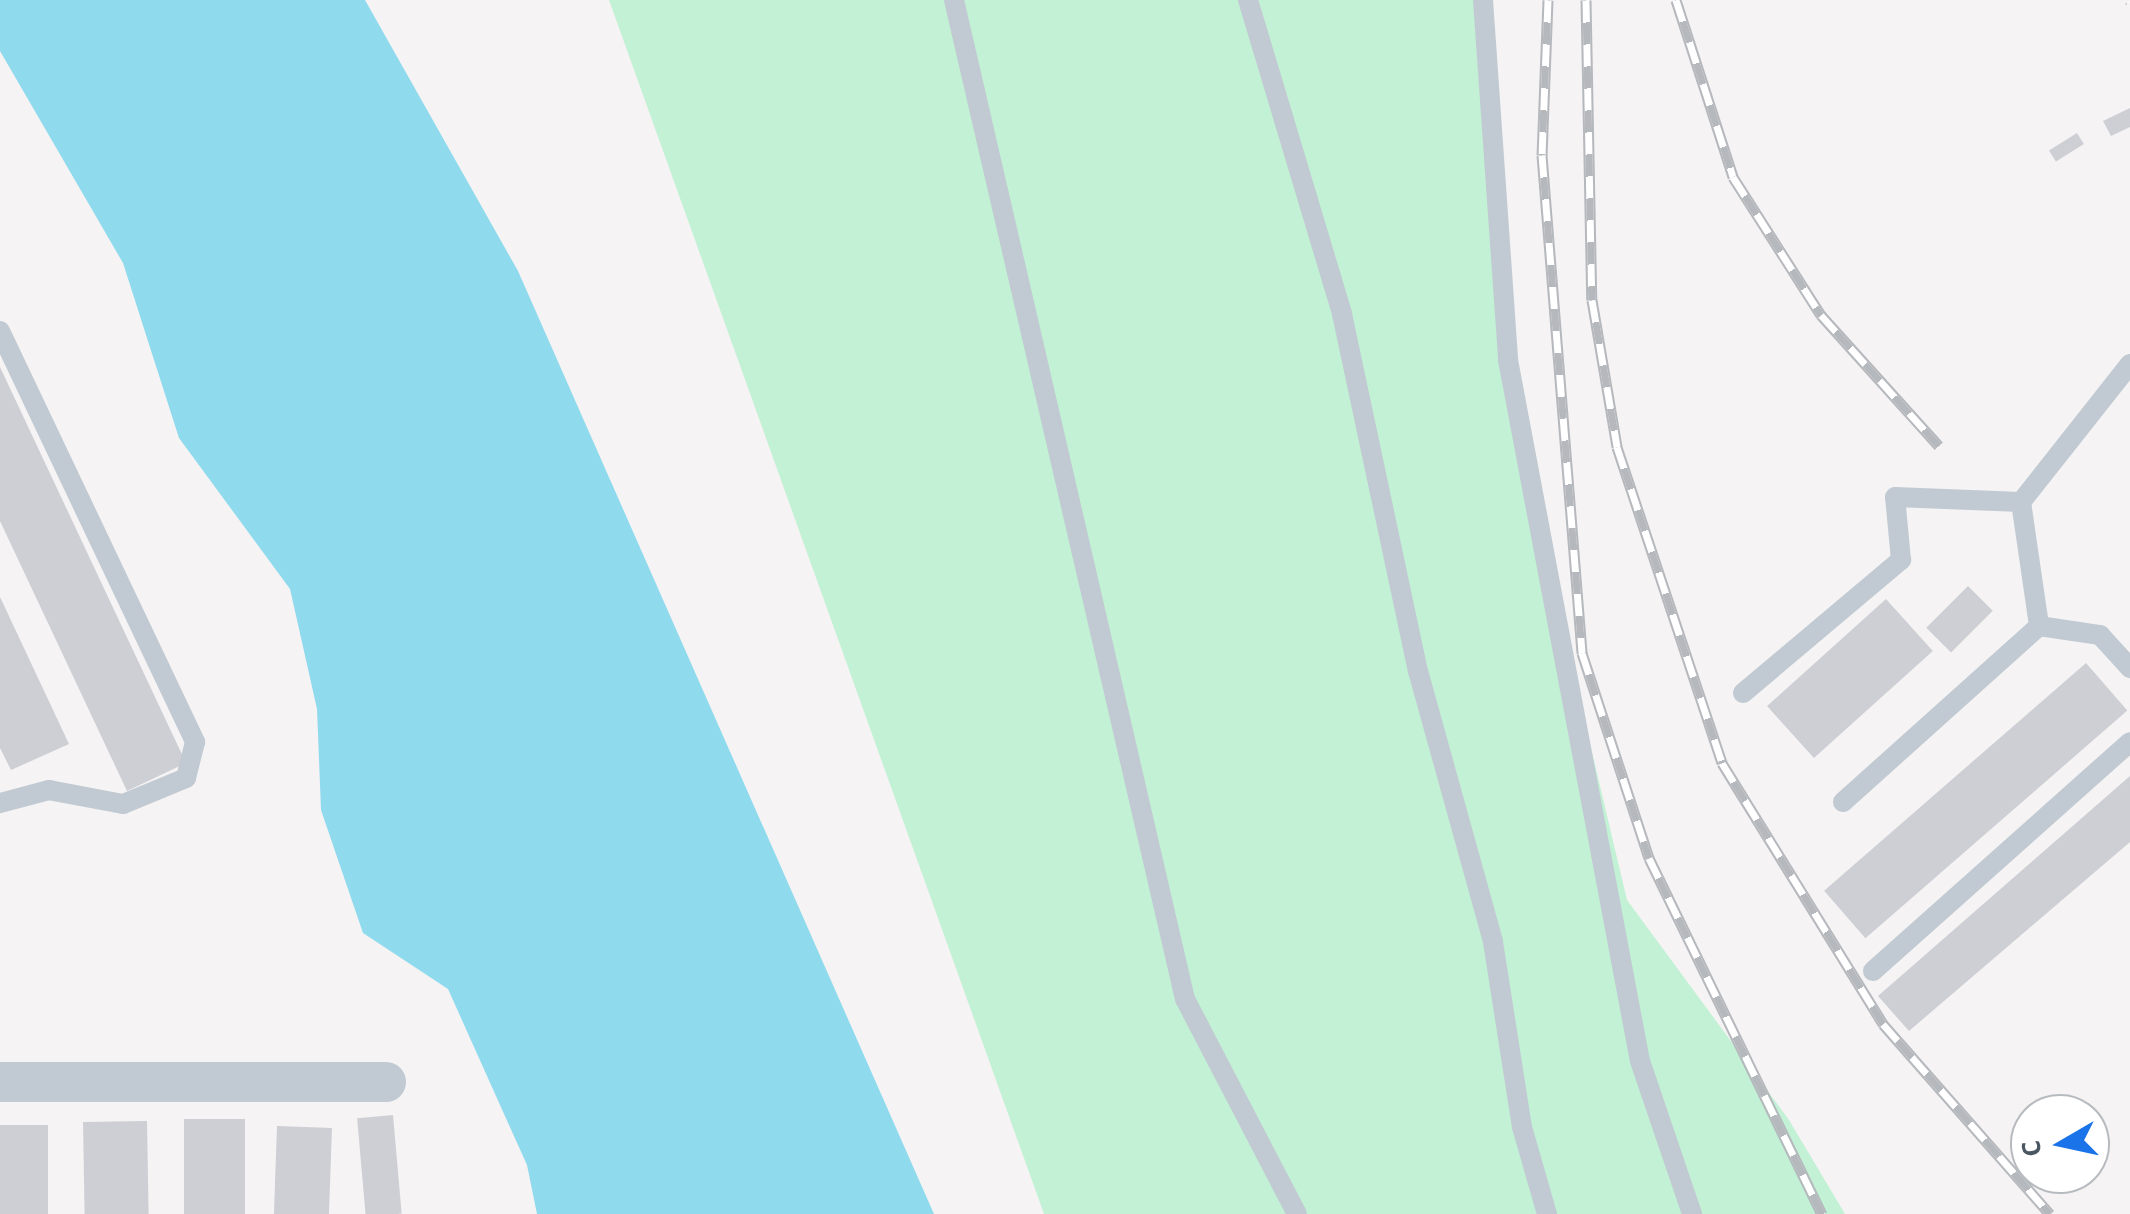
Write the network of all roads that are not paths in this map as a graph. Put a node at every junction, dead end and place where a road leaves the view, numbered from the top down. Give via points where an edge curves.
1 (954, 0) edge
2 (1248, 0) edge
3 (1483, 0) edge
4 (0, 331) edge
5 (2130, 364) edge
6 (2021, 502) junction
7 (2039, 626) junction
8 (2130, 668) edge
9 (1742, 693) dead end
10 (2130, 742) edge
11 (1844, 802) dead end
12 (0, 803) edge
13 (1872, 971) dead end
14 (0, 1082) edge
15 (386, 1082) dead end
16 (1297, 1214) edge
17 (1547, 1214) edge
18 (1692, 1214) edge

1 - 16 lane via 1185,999
2 - 17 lane via 1342,314 1418,670 1493,942
3 - 18 lane via 1515,398 1640,1061
4 - 12 lane via 195,742 186,778 123,804 49,790
5 - 6 lane
6 - 7 lane
6 - 9 lane via 1895,497 1902,560
7 - 8 lane via 2100,635
7 - 11 lane
10 - 13 lane
14 - 15 street

